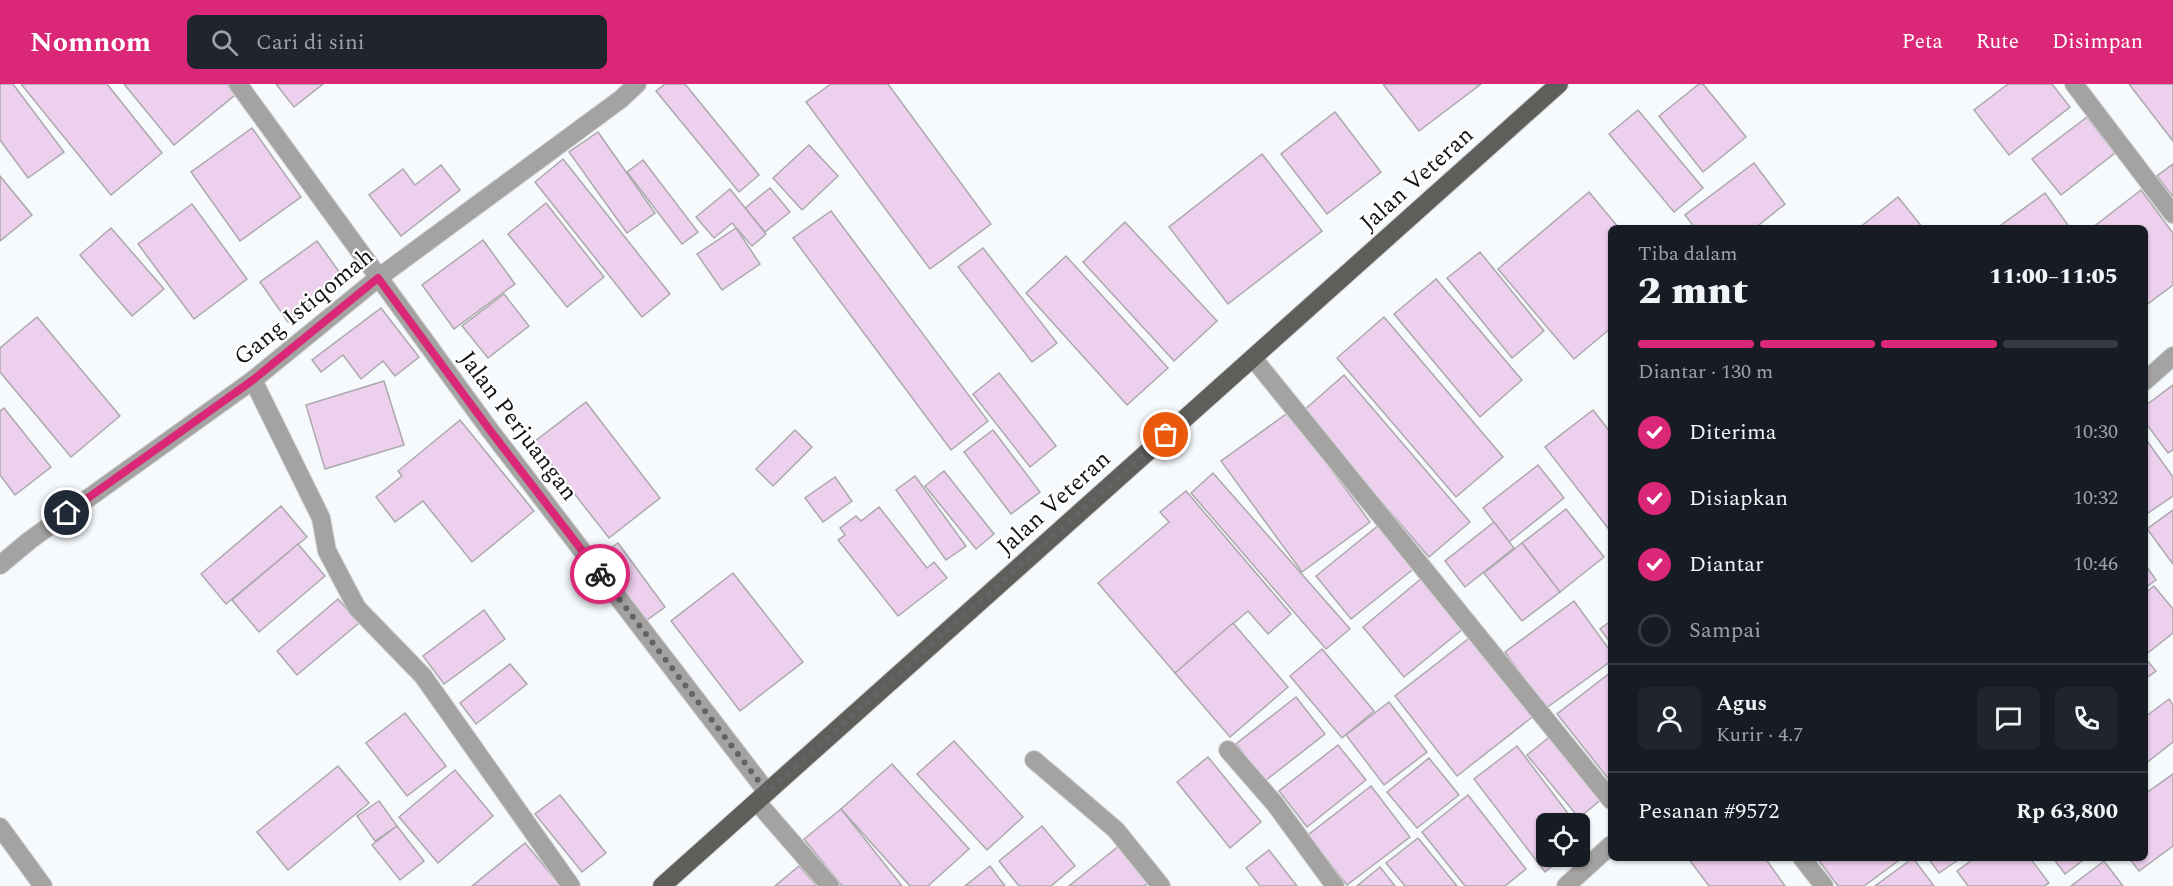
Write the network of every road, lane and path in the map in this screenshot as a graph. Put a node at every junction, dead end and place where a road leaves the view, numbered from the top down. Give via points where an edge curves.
1 (238, 84) edge
2 (637, 84) edge
3 (1559, 84) edge
4 (2074, 84) edge
5 (2173, 214) edge
6 (378, 278) junction
7 (2173, 356) edge
8 (1253, 358) junction
9 (2148, 378) edge
10 (253, 380) junction
11 (0, 565) edge
12 (1228, 750) dead end
13 (1034, 760) dead end
14 (762, 796) junction
15 (1608, 796) edge
16 (0, 827) edge
17 (1608, 849) edge
18 (1804, 861) edge
19 (1586, 879) edge
20 (43, 886) edge
21 (571, 886) edge
22 (662, 886) edge
23 (830, 886) edge
24 (1161, 886) edge
25 (1335, 886) edge
26 (1566, 886) edge
27 (1824, 886) edge

1 - 6 street, Jalan Perjuangan
2 - 6 street, Gang Istiqomah
3 - 8 main road, Jalan Veteran
4 - 5 street
6 - 10 street, Gang Istiqomah
6 - 14 street, Jalan Perjuangan
7 - 9 street
8 - 14 main road, Jalan Veteran
8 - 15 street
10 - 11 street, Gang Istiqomah
10 - 21 street via 321,518 327,551 357,608 423,676
12 - 25 street via 1275,804
13 - 24 street via 1116,830
14 - 22 main road, Jalan Veteran
14 - 23 street, Jalan Perjuangan
16 - 20 street
17 - 19 street
18 - 27 street
19 - 26 street

